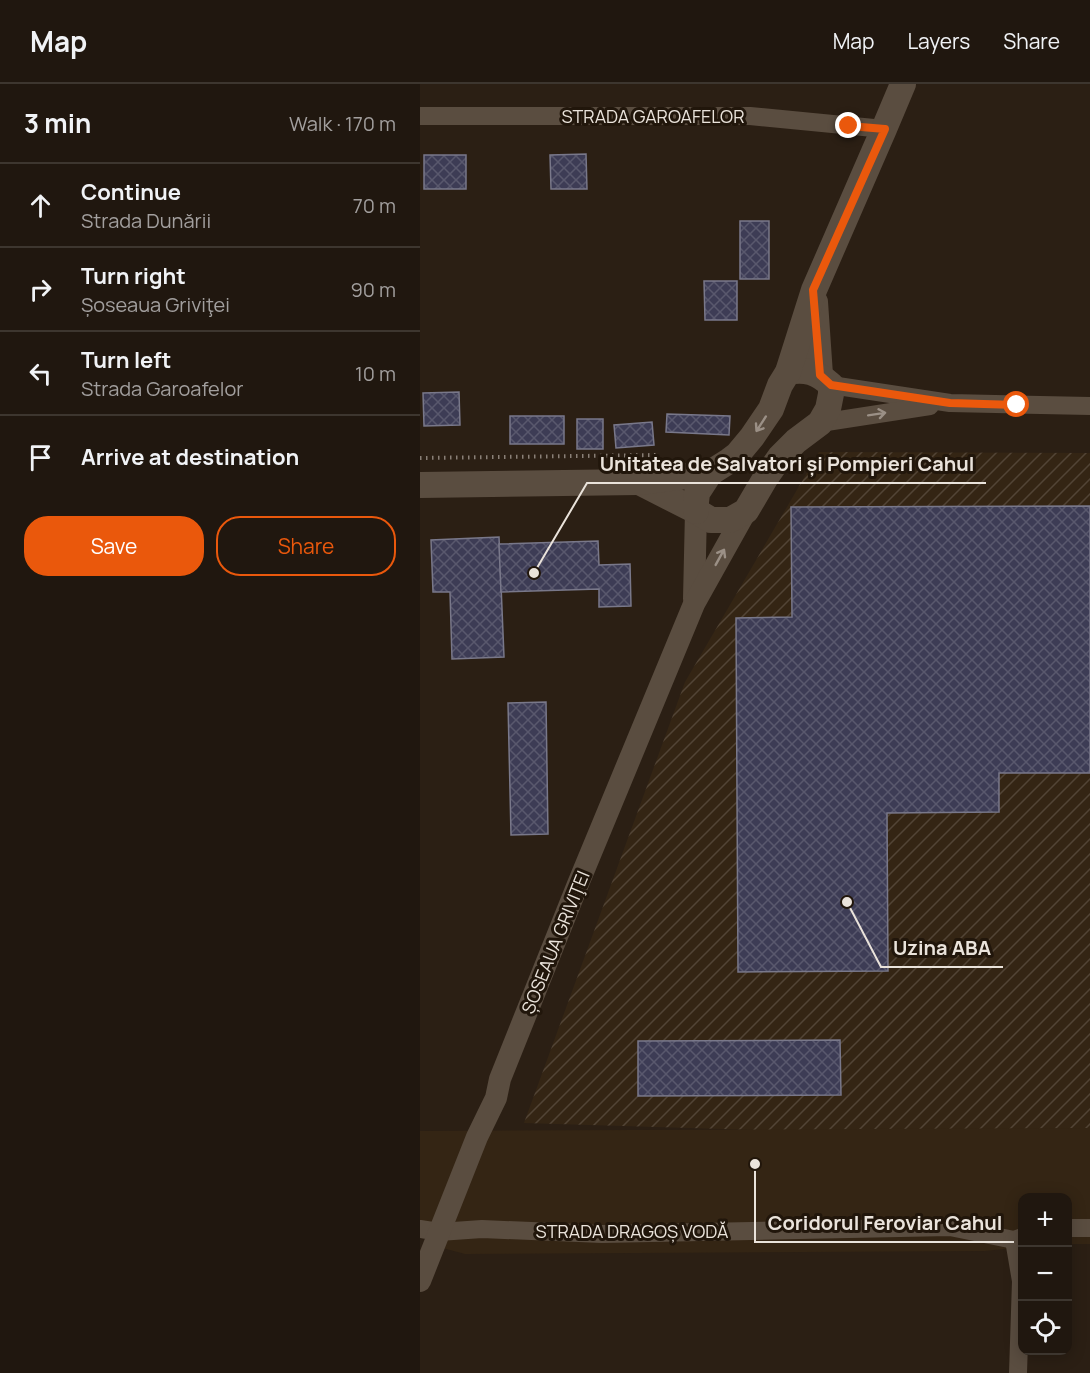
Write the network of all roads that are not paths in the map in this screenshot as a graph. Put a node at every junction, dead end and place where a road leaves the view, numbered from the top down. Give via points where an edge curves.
1 (903, 84) edge
2 (420, 116) edge
3 (885, 129) junction
4 (813, 290) junction
5 (788, 372) junction
6 (826, 380) junction
7 (950, 403) junction
8 (1090, 406) edge
9 (819, 423) junction
10 (710, 473) junction
11 (639, 482) junction
12 (420, 485) edge
13 (696, 511) junction
14 (746, 511) junction
15 (694, 603) junction
16 (1072, 1228) edge
17 (1090, 1228) edge
18 (429, 1231) edge
19 (1018, 1238) edge
20 (1019, 1247) edge
21 (420, 1281) edge
22 (1018, 1373) edge

1 - 3 main road
2 - 3 street, STRADA GAROAFELOR via 750,116
3 - 4 main road
4 - 5 main road
4 - 6 main road
5 - 6 main road via 799,370
5 -> 10 main road via 771,409 752,437 737,455
6 - 7 street
6 - 9 main road via 831,394 828,410
7 - 8 street
9 -> 7 street
9 - 14 main road via 780,458
10 - 11 main road
10 - 13 main road via 697,493
11 - 12 main road
11 - 13 main road
13 - 14 main road via 711,520 730,520
13 - 15 street, ȘOSEAUA GRIVIŢEI
15 -> 14 street, ȘOSEAUA GRIVIŢEI
15 - 18 street, ȘOSEAUA GRIVIŢEI via 500,1079 496,1098
16 - 17 street
18 - 19 street, STRADA DRAGOȘ VODĂ via 602,1234 950,1227
18 - 21 street, ȘOSEAUA GRIVIŢEI
20 - 22 street

